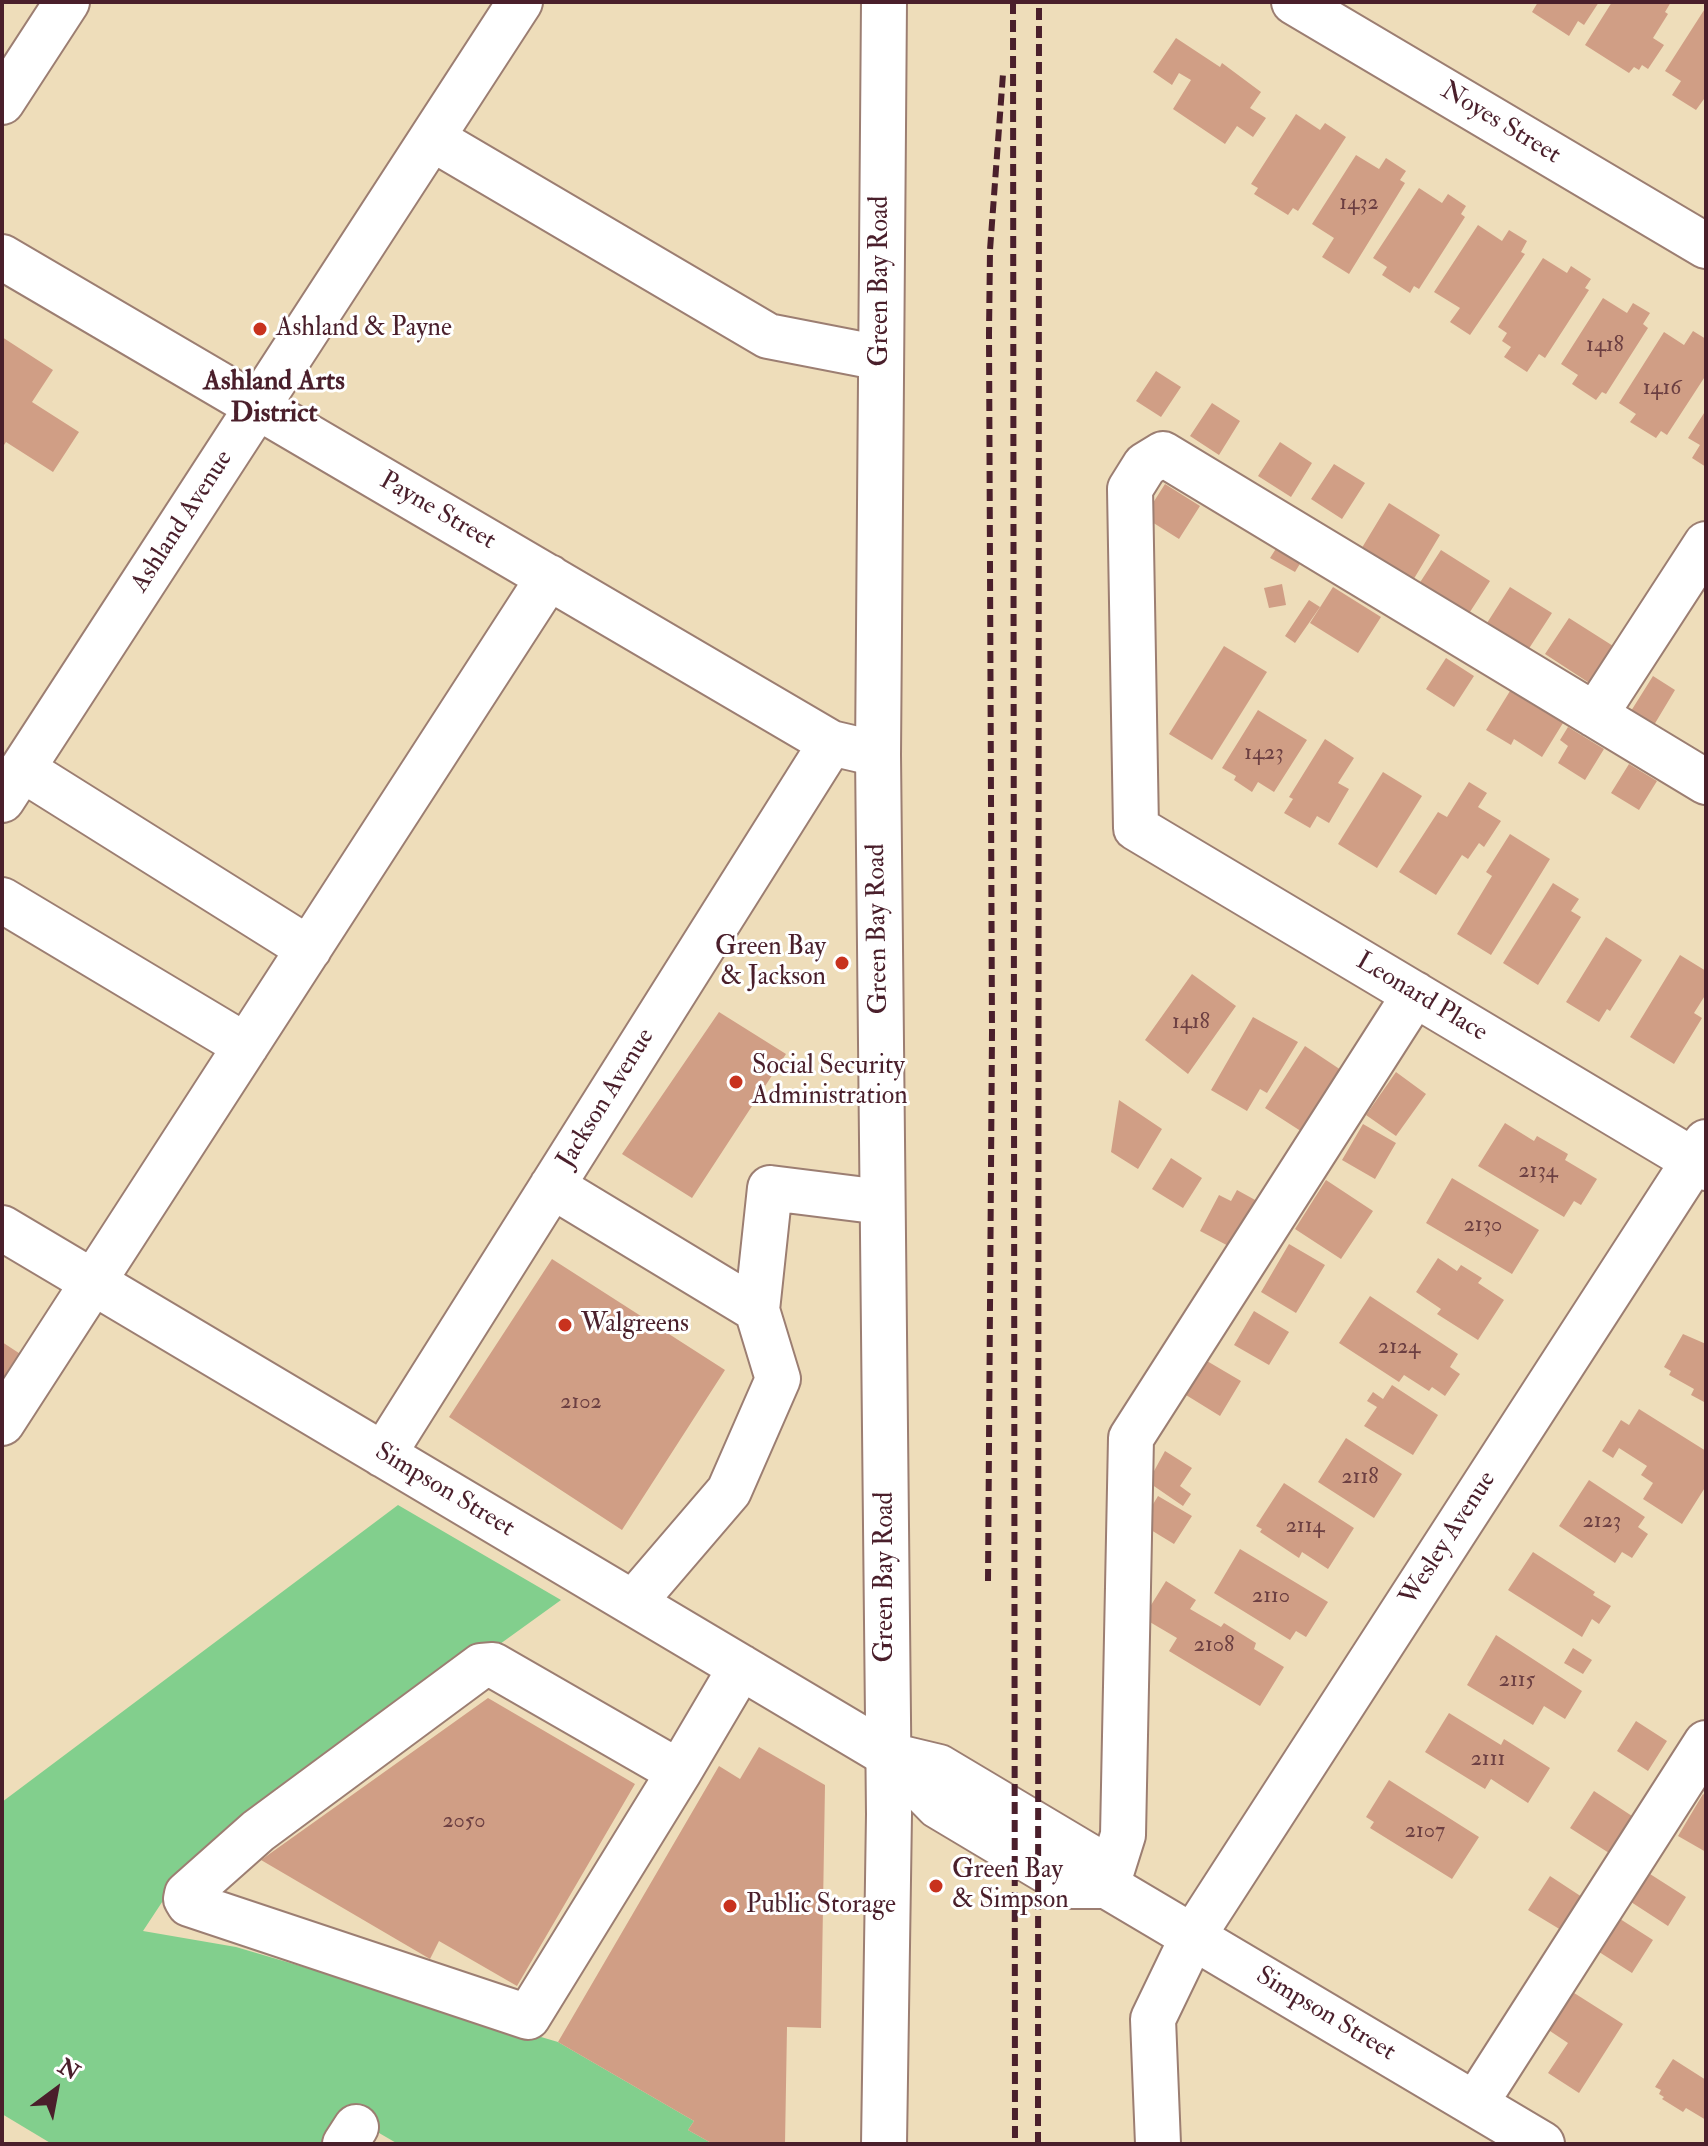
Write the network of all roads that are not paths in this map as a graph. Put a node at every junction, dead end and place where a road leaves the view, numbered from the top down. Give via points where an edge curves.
1 (67, 2) edge
2 (520, 2) edge
3 (884, 2) edge
4 (1294, 2) edge
5 (2, 102) edge
6 (433, 139) junction
7 (1706, 246) edge
8 (2, 257) edge
9 (881, 358) junction
10 (258, 407) junction
11 (1706, 544) edge
12 (549, 577) junction
13 (1595, 715) junction
14 (831, 743) junction
15 (878, 754) junction
16 (1706, 782) edge
17 (12, 784) edge
18 (2, 900) edge
19 (309, 949) junction
20 (1415, 994) junction
21 (246, 1046) junction
22 (1702, 1157) edge
23 (552, 1186) junction
24 (882, 1202) junction
25 (2, 1228) edge
26 (93, 1282) junction
27 (757, 1310) junction
28 (2, 1423) edge
29 (383, 1455) junction
30 (633, 1603) junction
31 (741, 1667) junction
32 (1706, 1743) edge
33 (887, 1754) junction
34 (679, 1772) junction
35 (1107, 1886) junction
36 (1193, 1936) junction
37 (1475, 2104) junction
38 (884, 2144) edge
39 (1158, 2144) edge
40 (1542, 2144) edge

1 - 5 street
2 - 6 street, Ashland Avenue
3 - 9 street, Green Bay Road
4 - 7 street, Noyes Street
6 - 9 street via 768,336
6 - 10 street, Ashland Avenue
8 - 10 street, Payne Street
9 - 15 street, Green Bay Road
10 - 12 street, Payne Street
10 - 17 street, Ashland Avenue
11 - 13 street
12 - 14 street, Payne Street
12 - 19 street
13 - 16 street
13 - 20 street, Leonard Place via 1163,454 1145,465 1130,489 1136,828
14 - 15 street, Payne Street
14 - 23 street, Jackson Avenue
15 - 24 street, Green Bay Road
17 - 19 street
18 - 21 street
19 - 21 street
20 - 22 street, Leonard Place
20 - 35 street via 1131,1438 1123,1835
21 - 26 street
22 - 36 street, Wesley Avenue
23 - 27 street
23 - 29 street, Jackson Avenue
24 - 27 street via 770,1188
24 - 33 street, Green Bay Road
25 - 26 street, Simpson Street
26 - 28 street
26 - 29 street, Simpson Street
27 - 30 street via 778,1379 729,1491
29 - 30 street, Simpson Street
30 - 31 street, Simpson Street
31 - 33 street, Simpson Street
31 - 34 street
32 - 37 street
33 - 35 street, Simpson Street via 939,1767 1090,1857
33 - 38 street, Green Bay Road
34 - 34 street via 528,2017 186,1899 258,1831 481,1666 493,1665
35 - 36 street, Simpson Street
36 - 37 street, Simpson Street
36 - 39 street, Wesley Avenue via 1153,2019
37 - 40 street, Simpson Street

